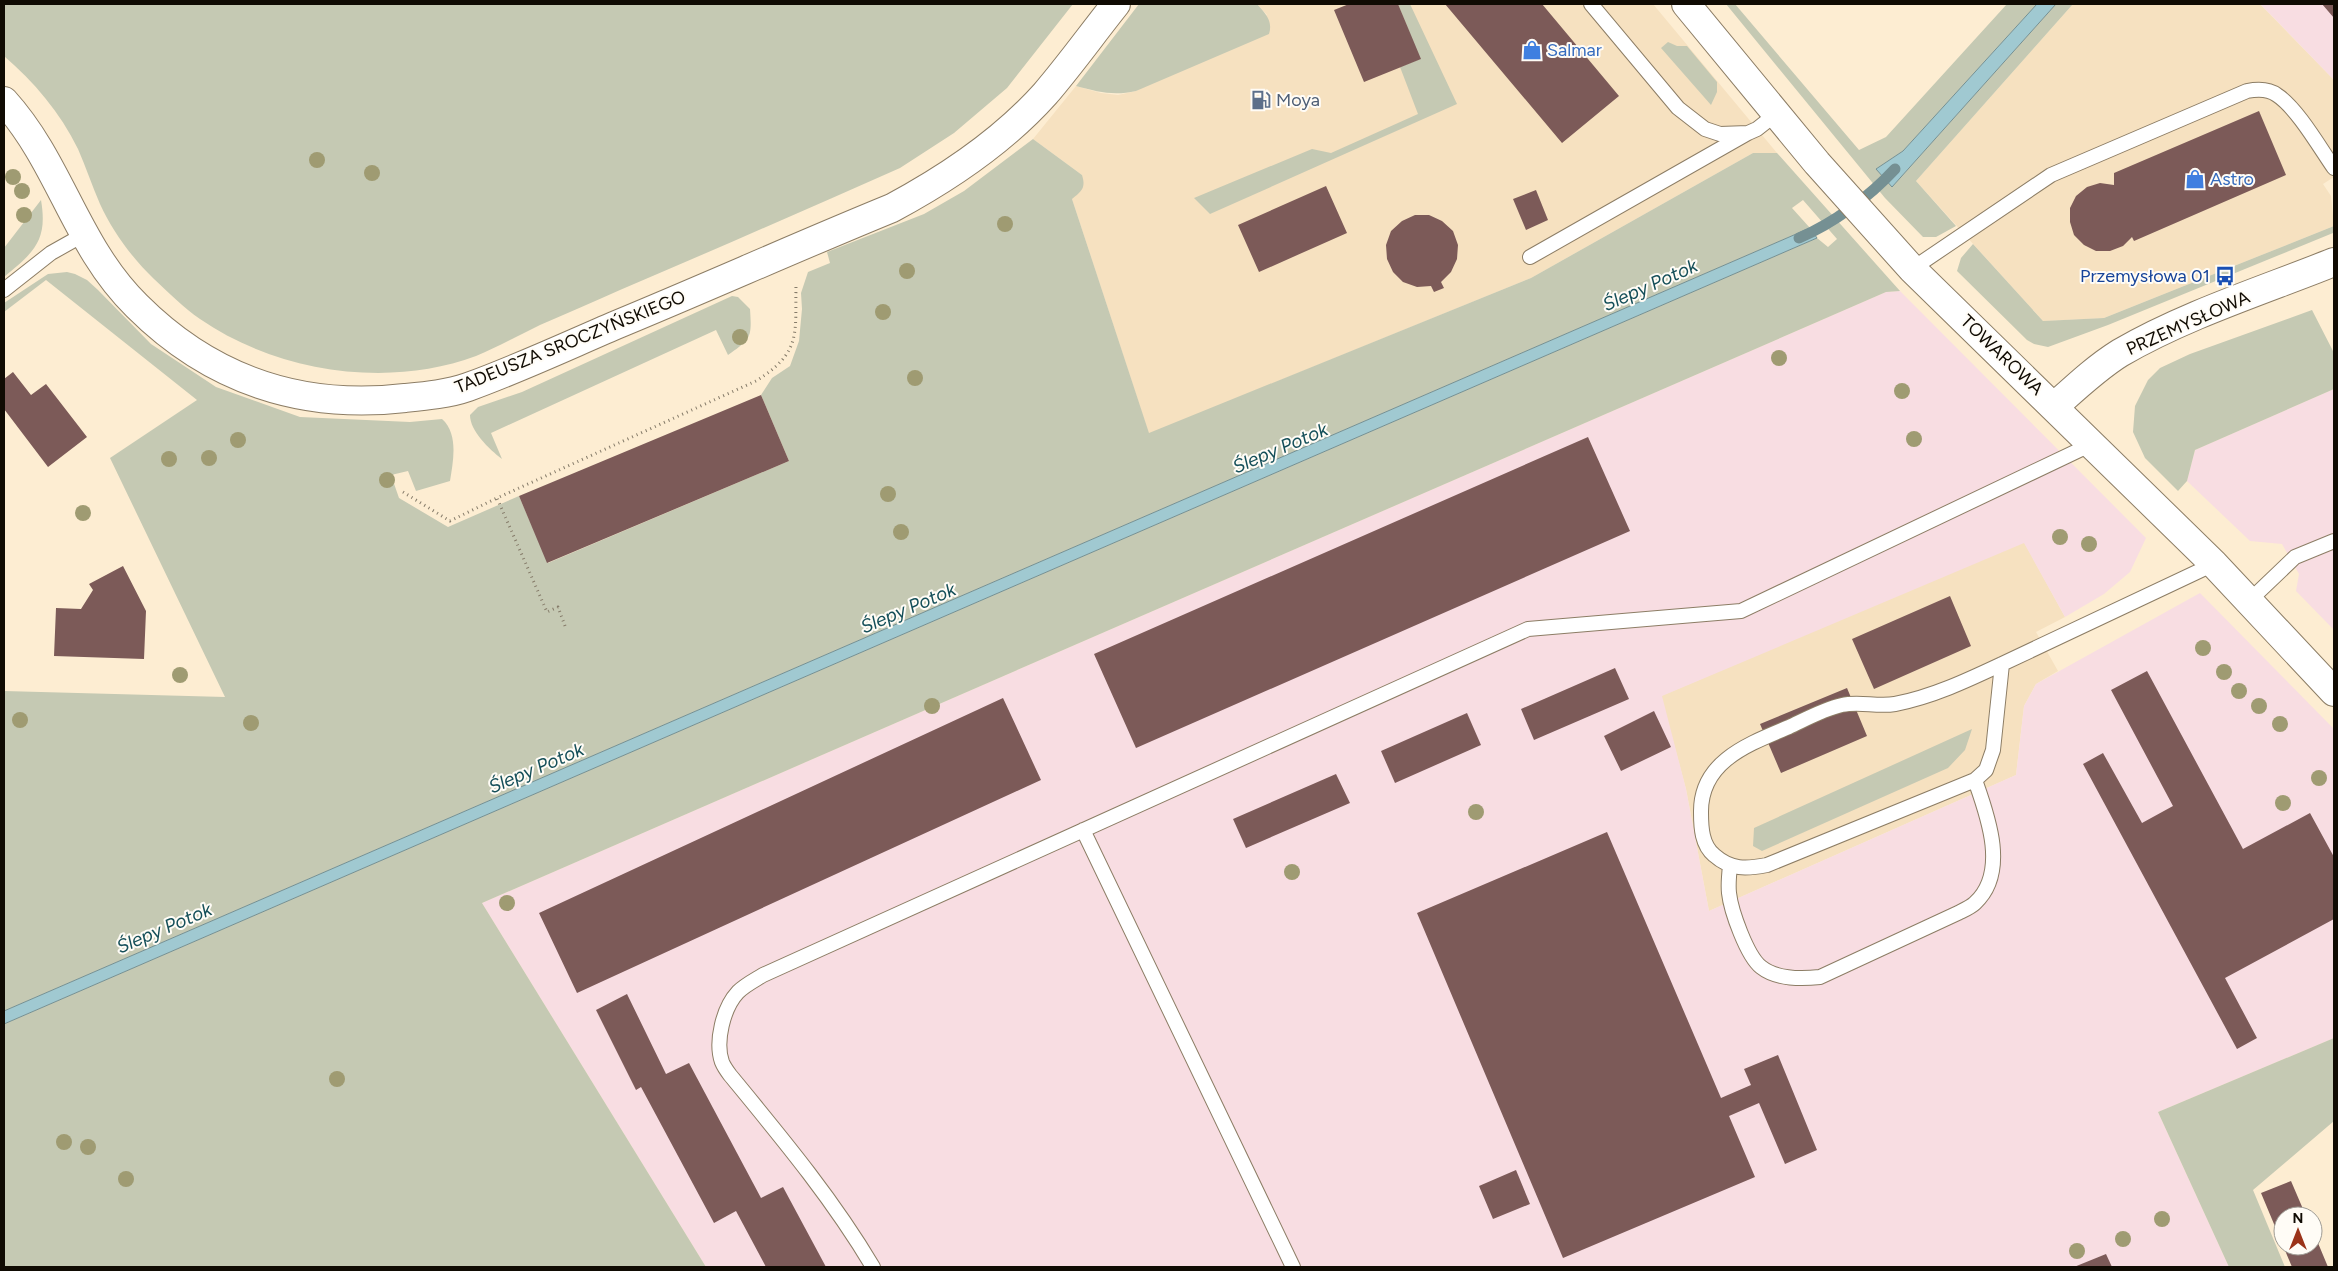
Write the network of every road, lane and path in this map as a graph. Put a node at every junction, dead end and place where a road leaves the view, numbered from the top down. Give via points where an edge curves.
1 (1116, 4) edge
2 (1591, 4) edge
3 (1686, 4) edge
4 (4, 101) edge
5 (1776, 114) junction
6 (1748, 133) junction
7 (2334, 168) edge
8 (83, 235) junction
9 (1530, 257) dead end
10 (2334, 262) edge
11 (1912, 269) junction
12 (796, 282) dead end
13 (4, 290) edge
14 (2055, 406) junction
15 (2092, 444) junction
16 (404, 492) dead end
17 (497, 498) junction
18 (2334, 541) edge
19 (2214, 564) junction
20 (2249, 601) junction
21 (565, 626) dead end
22 (2002, 664) junction
23 (2334, 692) edge
24 (1975, 780) junction
25 (1083, 830) junction
26 (1730, 866) junction
27 (873, 1267) edge
28 (1293, 1267) edge

1 - 8 street, TADEUSZA SROCZYŃSKIEGO via 1044,94 1024,114 978,155 926,190 771,260 452,391 390,400 346,401 312,398 236,375 182,344 137,306 106,271
2 - 6 lane via 1690,120 1720,134
3 - 5 street, TOWAROWA
4 - 8 street, TADEUSZA SROCZYŃSKIEGO via 39,147
5 - 6 lane via 1757,130
5 - 11 street, TOWAROWA
6 - 9 lane
7 - 11 lane via 2283,100 2272,93 2247,91 2051,174
8 - 13 lane via 51,253
10 - 14 street, PRZEMYSŁOWA via 2142,342 2088,376
11 - 14 street, TOWAROWA
12 - 17 path via 795,337 789,352 772,371
14 - 15 street, TOWAROWA
15 - 19 street, TOWAROWA
15 - 25 lane via 1741,611 1528,629
16 - 17 path via 450,520
17 - 21 path via 547,612 558,607
18 - 20 lane via 2295,557
19 - 20 street, TOWAROWA
19 - 22 lane
20 - 23 street, TOWAROWA
22 - 24 lane via 1992,750 1986,770
22 - 26 lane via 1944,689 1894,704 1843,704 1744,746 1724,760 1712,773 1704,790 1701,811 1707,849
24 - 26 lane via 1767,865 1746,869
24 - 26 lane via 1990,825 1993,851 1992,870 1986,888 1976,902 1820,977 1801,979 1780,975 1762,968 1751,957 1729,893
25 - 27 lane via 764,975 738,993 729,1006 721,1033 722,1062 817,1182
25 - 28 lane

